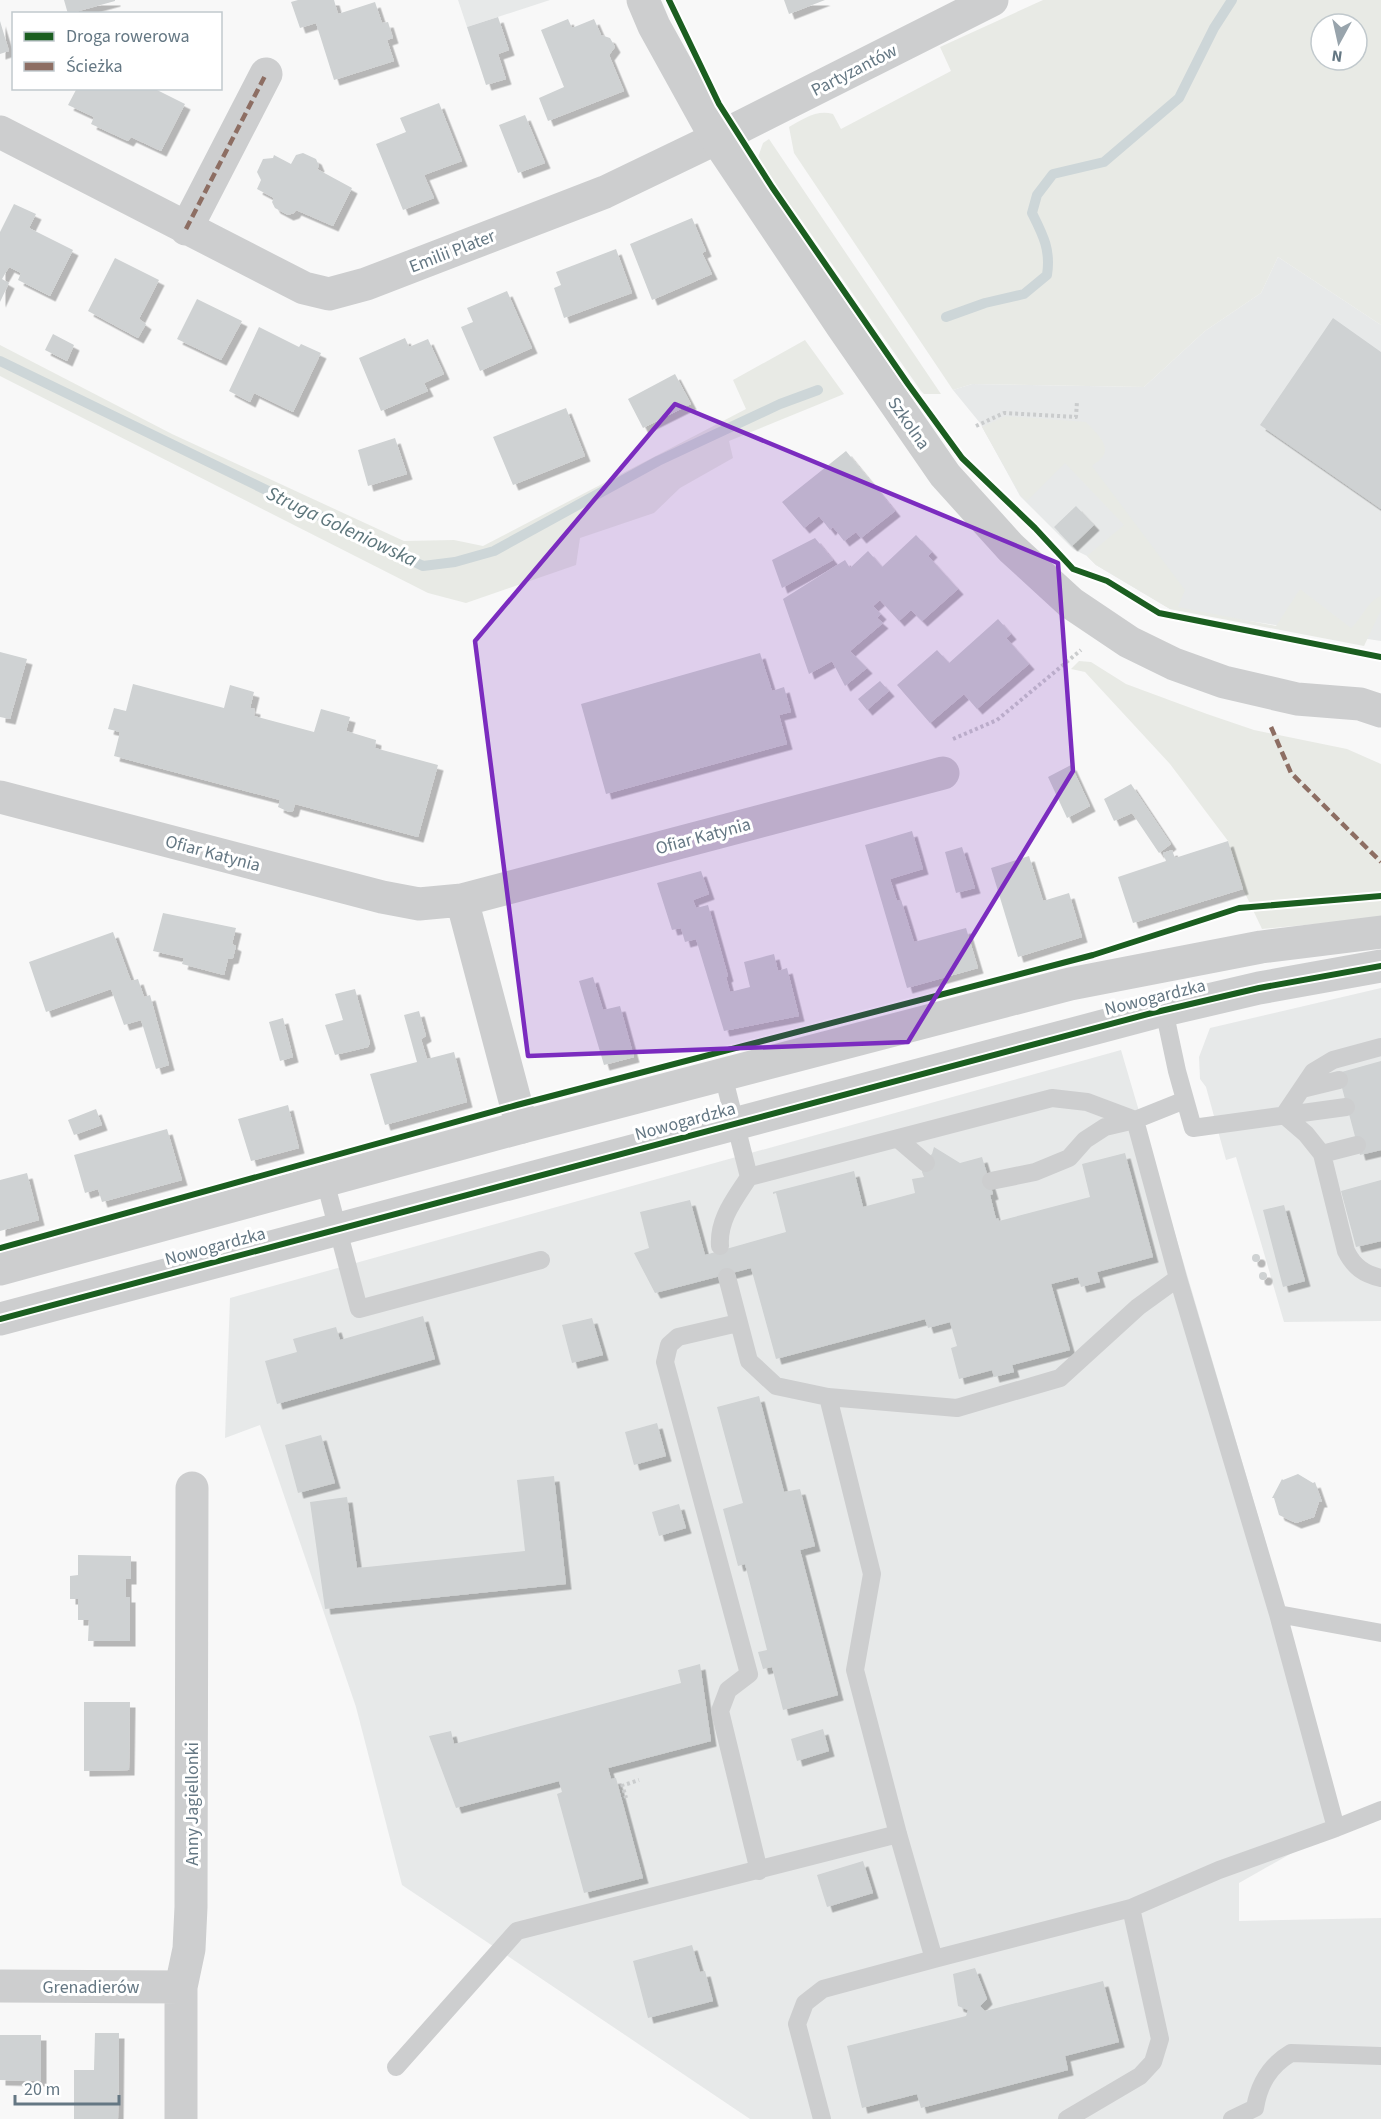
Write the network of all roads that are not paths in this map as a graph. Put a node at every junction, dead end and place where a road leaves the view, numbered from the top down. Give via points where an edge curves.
1 (643, 0) edge
2 (992, 0) edge
3 (266, 74) dead end
4 (0, 132) edge
5 (716, 138) junction
6 (186, 229) junction
7 (1306, 700) junction
8 (1381, 711) edge
9 (1381, 735) edge
10 (943, 773) road end
11 (0, 798) edge
12 (462, 900) junction
13 (1381, 932) edge
14 (1381, 966) edge
15 (1164, 1010) junction
16 (1381, 1047) edge
17 (723, 1075) junction
18 (1339, 1080) dead end
19 (1302, 1089) junction
20 (1185, 1100) junction
21 (1346, 1107) dead end
22 (1284, 1115) junction
23 (1135, 1120) junction
24 (736, 1123) junction
25 (522, 1126) junction
26 (898, 1139) junction
27 (1356, 1146) dead end
28 (1322, 1154) junction
29 (926, 1163) dead end
30 (749, 1177) junction
31 (326, 1181) junction
32 (991, 1181) dead end
33 (338, 1228) junction
34 (720, 1246) dead end
35 (541, 1260) dead end
36 (0, 1269) edge
37 (728, 1277) dead end
38 (1178, 1278) junction
39 (1381, 1278) edge
40 (0, 1318) edge
41 (738, 1323) junction
42 (828, 1397) junction
43 (192, 1488) dead end
44 (1278, 1614) junction
45 (1381, 1633) edge
46 (1381, 1810) edge
47 (1336, 1828) junction
48 (898, 1834) junction
49 (759, 1871) junction
50 (1131, 1908) junction
51 (934, 1959) junction
52 (0, 1986) edge
53 (182, 1987) junction
54 (1381, 2056) edge
55 (396, 2067) dead end
56 (181, 2119) edge
57 (822, 2119) edge
58 (1067, 2119) edge
59 (1232, 2119) edge

1 - 5 street, Szkolna
2 - 5 street, Partyzantów
3 - 6 street
4 - 6 street, Emilii Plater
5 - 6 street, Emilii Plater via 605,192 366,284 328,294 304,288
5 - 7 street, Szkolna via 945,475 1011,548 1071,603 1129,642 1224,682
7 - 8 street, Szkolna via 1360,704
7 - 9 street, Szkolna
10 - 12 street, Ofiar Katynia
11 - 12 street, Ofiar Katynia via 382,897 419,904
12 - 25 street
13 - 17 street, Nowogardzka via 1261,947 1070,984
14 - 15 street, Nowogardzka
15 - 20 lane
15 - 24 street, Nowogardzka
16 - 19 lane via 1321,1066
17 - 24 lane
17 - 25 street, Nowogardzka
18 - 19 lane
19 - 22 lane
20 - 22 lane via 1193,1128
20 - 23 lane
21 - 22 lane
22 - 28 lane
23 - 26 lane via 1087,1102 1052,1098
23 - 32 lane via 1105,1127 1085,1140 1069,1158 1035,1172
23 - 38 lane
24 - 30 lane
24 - 33 street, Nowogardzka
25 - 31 street, Nowogardzka
26 - 29 lane
26 - 30 lane
27 - 28 lane
28 - 39 lane via 1346,1251 1359,1269
30 - 34 lane via 721,1224
31 - 33 lane
31 - 36 street, Nowogardzka
33 - 35 lane via 359,1309
33 - 40 street, Nowogardzka
37 - 41 lane
38 - 42 lane via 1138,1307 1060,1378 957,1408
38 - 44 lane
41 - 42 lane via 749,1361 776,1386
41 - 49 lane via 678,1337 669,1346 665,1362 749,1674 728,1690 720,1711
42 - 48 lane via 873,1574 855,1670
43 - 53 street, Anny Jagiellonki via 191,1907
44 - 45 lane
44 - 47 lane
46 - 47 lane
47 - 50 lane via 1219,1870
48 - 49 lane
48 - 51 lane
49 - 55 lane via 517,1931
50 - 51 lane
50 - 58 lane via 1160,2039 1153,2062 1140,2076
51 - 57 lane via 823,1989 805,2003 797,2024
52 - 53 street, Grenadierów
53 - 56 street, Anny Jagiellonki
54 - 59 lane via 1291,2053 1271,2068 1258,2092 1255,2108

